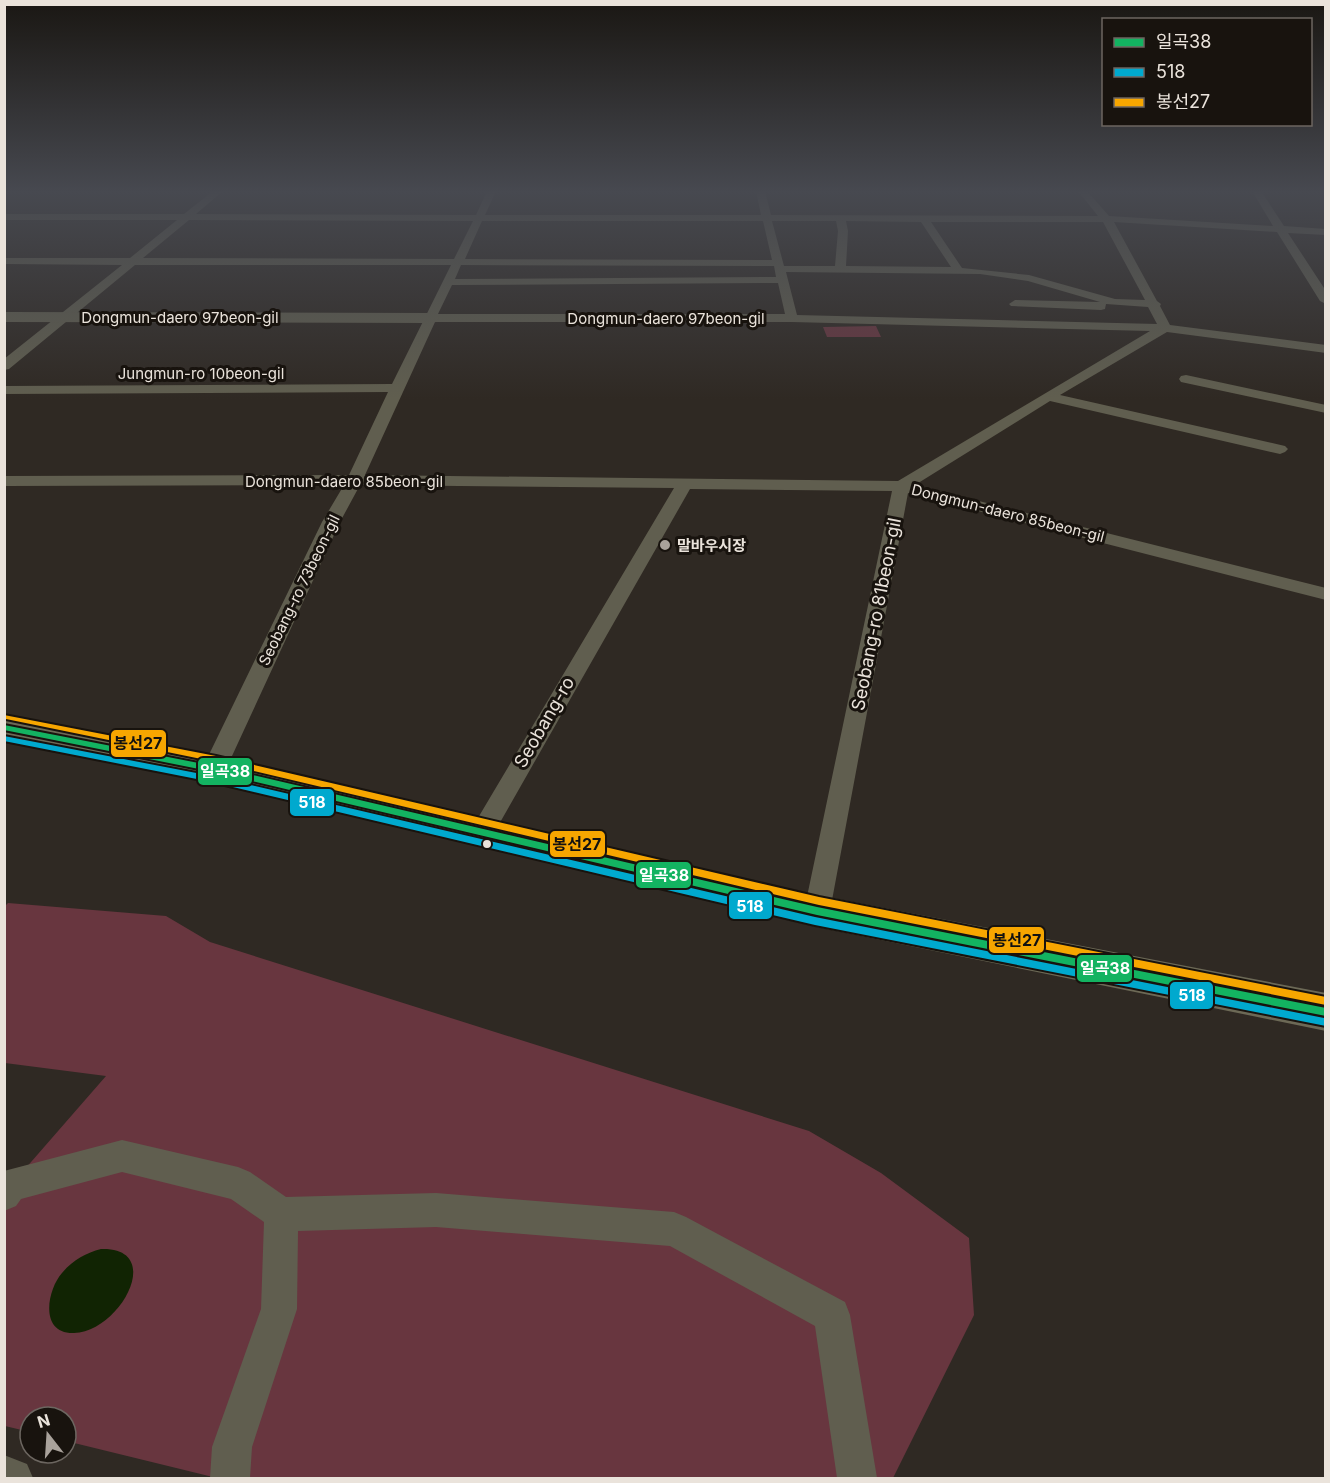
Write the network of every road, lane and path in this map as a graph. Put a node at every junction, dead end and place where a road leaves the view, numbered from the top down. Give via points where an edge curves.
1 (777, 260) edge
2 (841, 260) edge
3 (952, 260) edge
4 (1130, 260) edge
5 (1300, 260) edge
6 (4, 261) edge
7 (133, 261) junction
8 (457, 262) junction
9 (840, 269) junction
10 (958, 270) junction
11 (780, 271) junction
12 (448, 282) junction
13 (1326, 301) edge
14 (1114, 303) junction
15 (1015, 304) dead end
16 (1155, 304) junction
17 (4, 317) edge
18 (66, 317) junction
19 (430, 318) junction
20 (792, 318) junction
21 (1165, 328) junction
22 (1326, 349) edge
23 (4, 366) edge
24 (1186, 379) dead end
25 (397, 388) junction
26 (4, 390) edge
27 (1048, 396) junction
28 (1321, 408) edge
29 (1280, 449) dead end
30 (355, 480) junction
31 (4, 482) edge
32 (684, 485) junction
33 (901, 486) junction
34 (1326, 594) edge
35 (4, 727) edge
36 (214, 769) junction
37 (481, 832) junction
38 (817, 911) junction
39 (1326, 1012) edge
40 (4, 1194) edge
41 (281, 1214) junction
42 (4, 1475) edge
43 (13, 1479) edge
44 (230, 1479) edge
45 (857, 1479) edge

1 - 11 lane
2 - 9 lane
3 - 10 lane
4 - 16 lane
5 - 13 lane
6 - 7 lane
7 - 8 lane
7 - 18 lane
8 - 11 lane
8 - 12 lane, Seobang-ro 73beon-gil
9 - 10 lane
9 - 11 lane
10 - 14 lane via 1003,273
11 - 12 lane via 617,281
11 - 20 lane
12 - 19 lane, Seobang-ro 73beon-gil
14 - 15 lane
14 - 16 lane
16 - 21 lane
17 - 18 street, Dongmun-daero 97beon-gil
18 - 19 street, Dongmun-daero 97beon-gil
18 - 23 lane
19 - 20 lane, Dongmun-daero 97beon-gil
19 - 25 lane, Seobang-ro 73beon-gil
20 - 21 lane, Dongmun-daero 97beon-gil
21 - 22 lane, Dongmun-daero 97beon-gil
21 - 27 lane
24 - 28 lane
25 - 26 lane, Jungmun-ro 10beon-gil
25 - 30 lane, Seobang-ro 73beon-gil
27 - 29 lane
27 - 33 lane
30 - 31 lane, Dongmun-daero 85beon-gil
30 - 32 lane, Dongmun-daero 85beon-gil
30 - 36 lane, Seobang-ro 73beon-gil via 330,522
32 - 33 lane, Dongmun-daero 85beon-gil
32 - 37 lane, Seobang-ro
33 - 34 lane, Dongmun-daero 85beon-gil
33 - 38 lane, Seobang-ro 81beon-gil
35 - 36 main road
36 - 37 main road
37 - 38 main road
38 - 39 main road
40 - 41 lane via 11,1185 122,1156 238,1184
41 - 44 lane via 279,1309 232,1447
41 - 45 lane via 436,1210 674,1229 832,1315
42 - 43 lane

